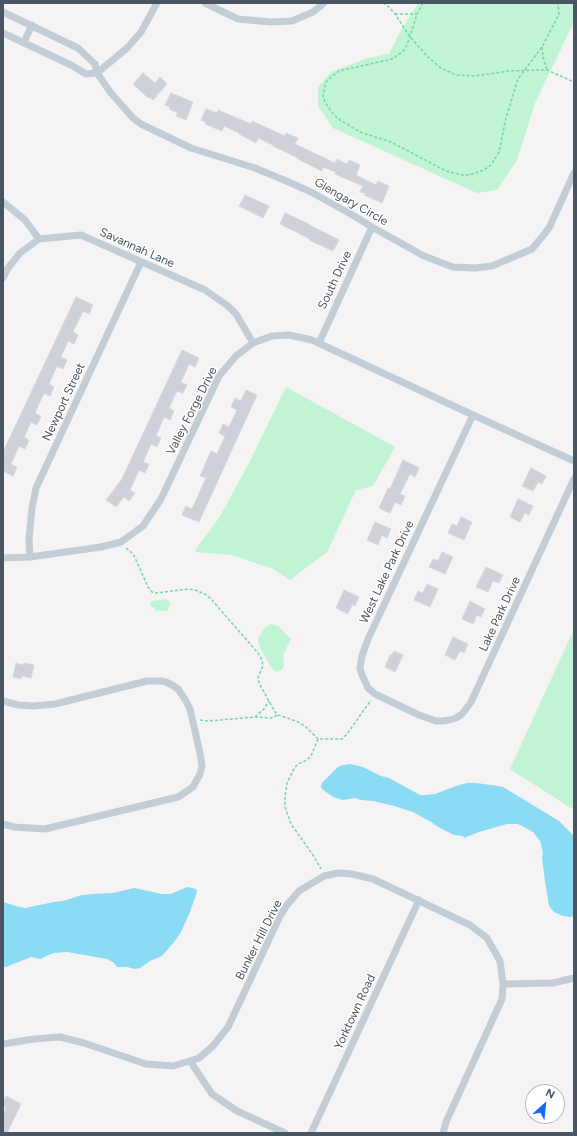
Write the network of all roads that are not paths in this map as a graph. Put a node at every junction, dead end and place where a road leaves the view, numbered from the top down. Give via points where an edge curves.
1 (157, 3) edge
2 (205, 3) edge
3 (324, 3) edge
4 (3, 12) edge
5 (32, 25) junction
6 (3, 33) edge
7 (24, 42) junction
8 (97, 73) junction
9 (574, 173) edge
10 (3, 202) edge
11 (372, 227) junction
12 (39, 239) junction
13 (141, 262) junction
14 (3, 278) edge
15 (253, 343) junction
16 (319, 343) junction
17 (473, 415) junction
18 (574, 461) edge
19 (574, 479) edge
20 (30, 557) junction
21 (3, 558) edge
22 (3, 701) edge
23 (419, 715) joint
24 (3, 824) edge
25 (419, 900) junction
26 (574, 978) edge
27 (503, 984) junction
28 (3, 1044) edge
29 (190, 1061) junction
30 (285, 1133) edge
31 (311, 1133) edge
32 (443, 1133) edge

1 - 8 street via 141,32 127,48
2 - 3 street via 238,19 271,22 292,21 313,12
4 - 5 street, Glengary Circle
5 - 7 street
5 - 8 street, Glengary Circle via 78,48 95,64
6 - 7 street
7 - 8 street via 86,74
8 - 11 street, Glengary Circle via 111,93 141,124 191,148 255,168 291,183
9 - 11 street, Glengary Circle via 550,226 532,249 492,266 453,267 424,256
10 - 12 street via 25,220
11 - 16 street, South Drive
12 - 13 street, Savannah Lane via 81,234
12 - 14 street, Savannah Lane via 20,253
13 - 15 street, Savannah Lane via 205,290 228,306 236,314
13 - 20 street, Newport Street via 36,488 29,540
15 - 16 street, Valley Forge Drive via 272,336 289,335
15 - 20 street, Valley Forge Drive via 236,356 219,376 161,499 143,526 121,542
16 - 17 street, Valley Forge Drive
17 - 18 street, Valley Forge Drive
17 - 23 street, West Lake Park Drive via 362,656 360,668 368,688 375,694
19 - 23 street, Lake Park Drive via 467,708 456,718 443,721
20 - 21 street, Valley Forge Drive
22 - 24 street via 34,706 55,704 147,681 172,684 186,701 193,721 202,766 193,787 178,797 45,829
25 - 27 street, Bunker Hill Drive via 470,924 487,938 500,961
25 - 29 street, Bunker Hill Drive via 373,879 352,874 324,876 299,892 280,916 228,1027 213,1046 199,1058
25 - 31 street, Yorktown Road
26 - 27 street via 553,983
27 - 32 street, Bunker Hill Drive via 502,999
28 - 29 street, Bunker Hill Drive via 34,1038 60,1037 146,1064 173,1066
29 - 30 street via 212,1094 237,1111

